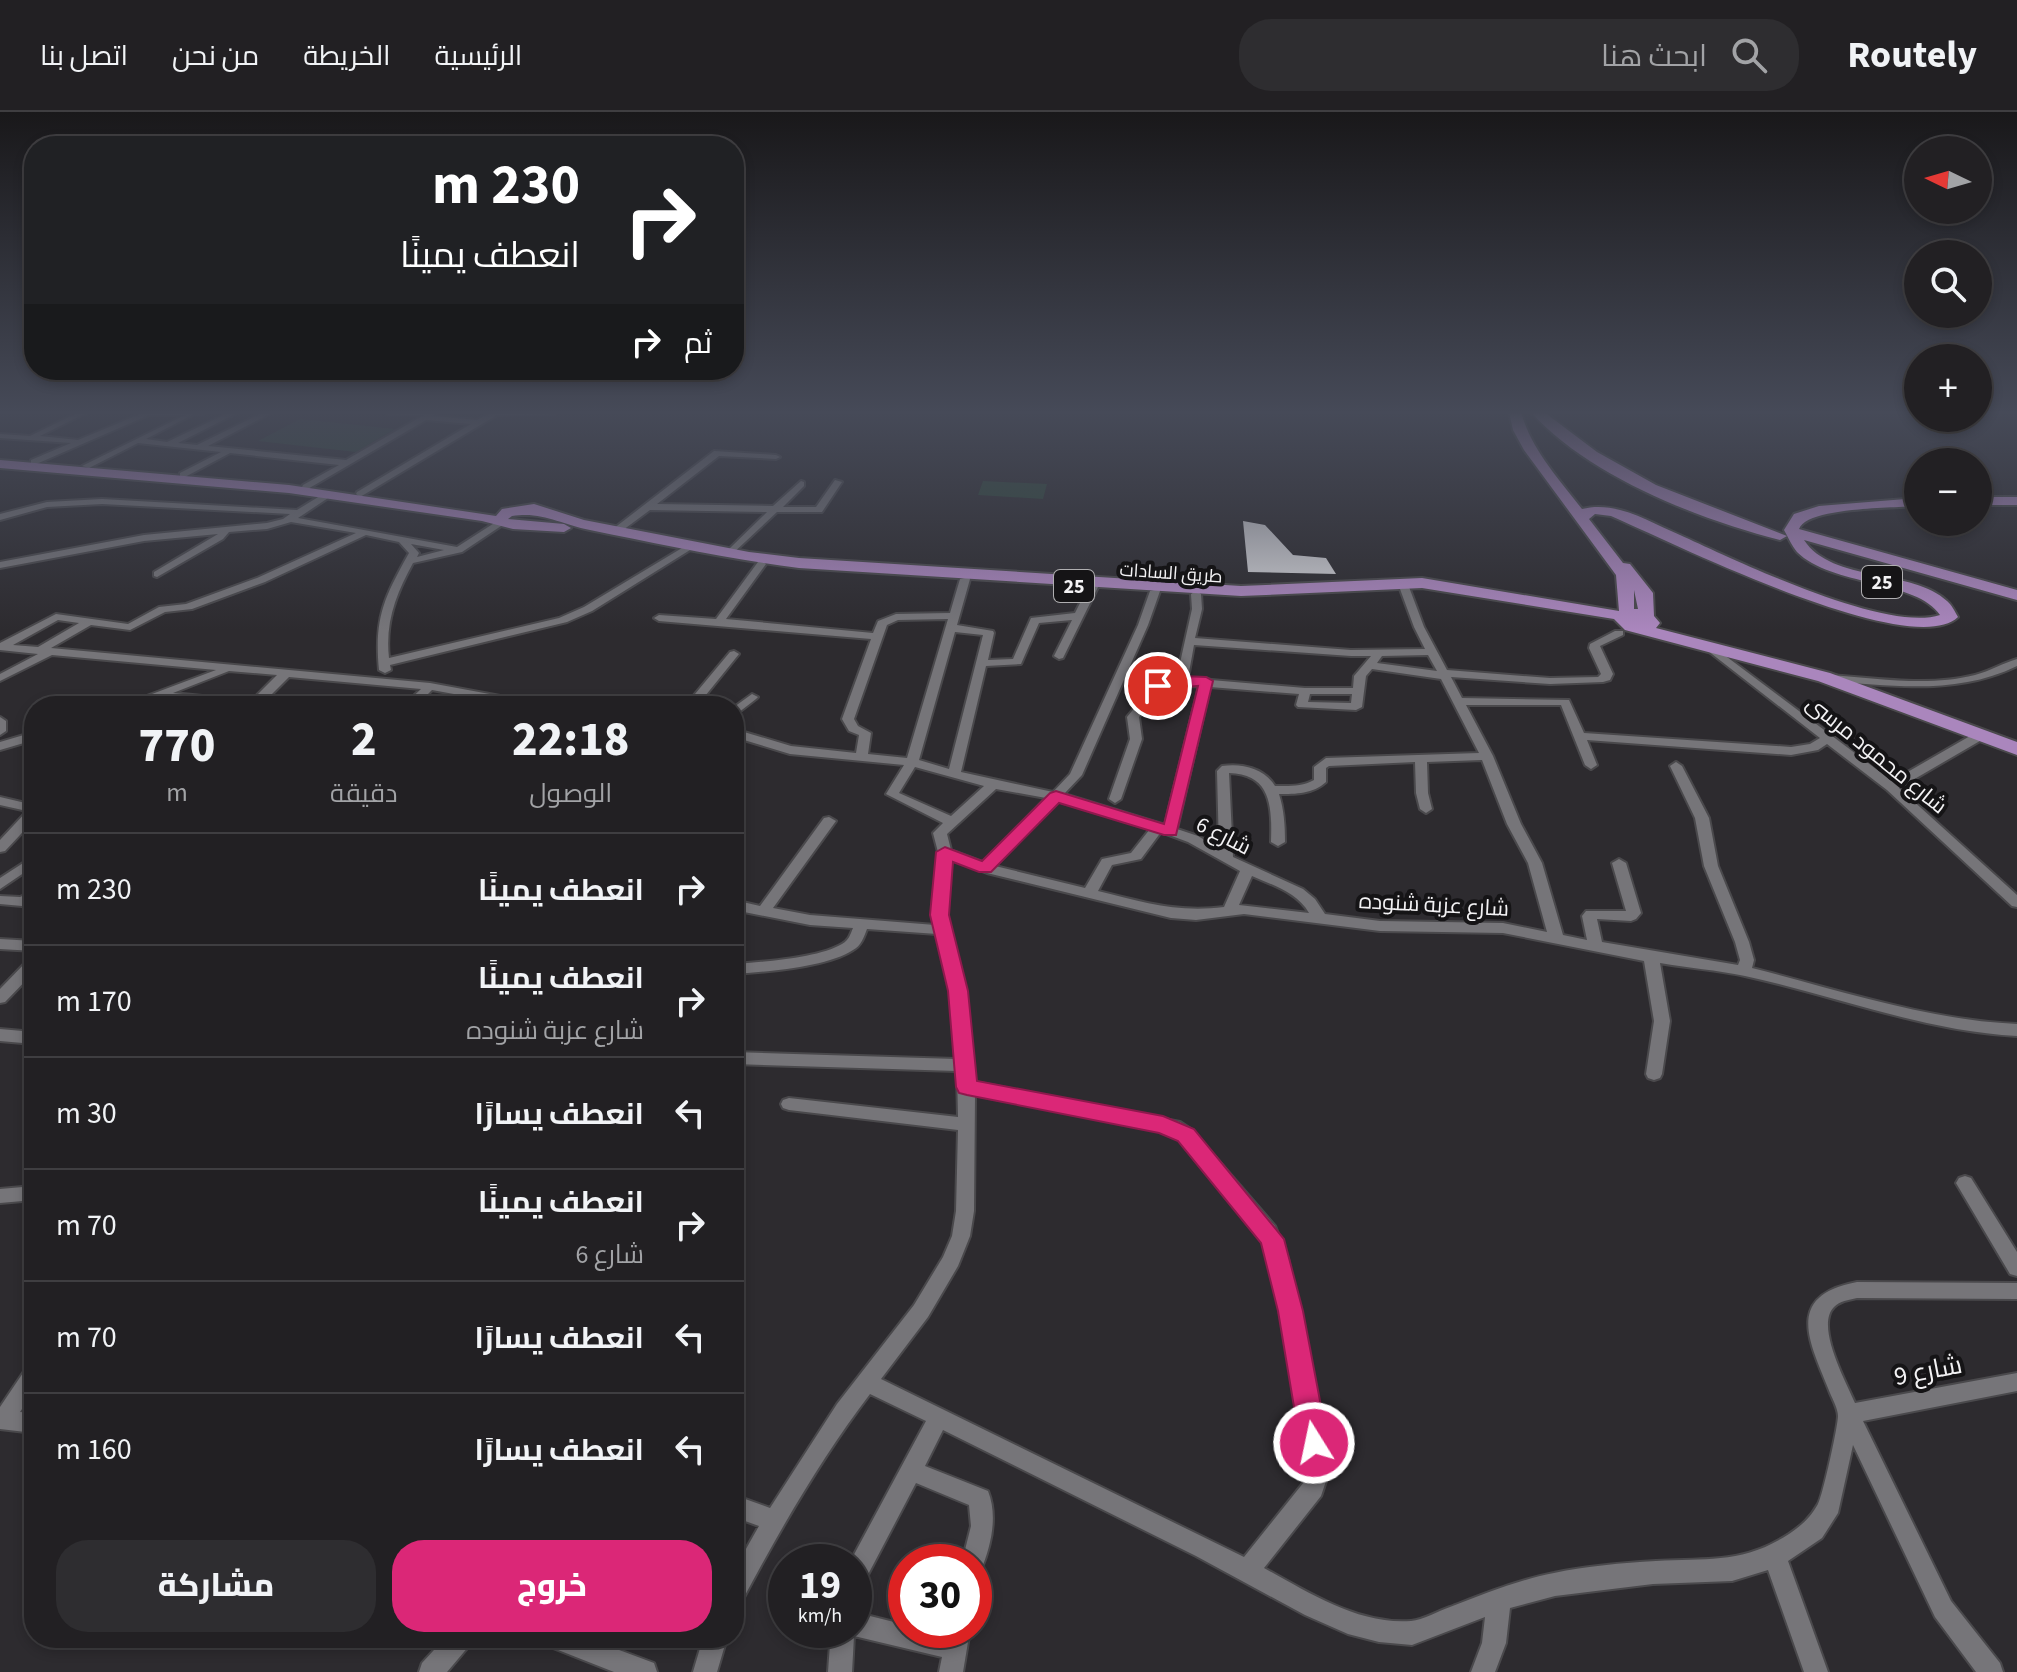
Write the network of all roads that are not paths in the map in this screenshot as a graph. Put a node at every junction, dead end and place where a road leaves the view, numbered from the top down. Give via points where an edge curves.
1 (244, 485) edge
2 (283, 485) edge
3 (310, 485) edge
4 (376, 485) edge
5 (676, 485) edge
6 (800, 485) edge
7 (836, 485) edge
8 (1556, 485) edge
9 (1641, 485) edge
10 (1659, 485) edge
11 (306, 487) junction
12 (289, 489) junction
13 (328, 494) junction
14 (360, 494) junction
15 (1992, 501) edge
16 (2017, 501) edge
17 (1904, 503) edge
18 (648, 507) junction
19 (781, 507) junction
20 (264, 508) junction
21 (300, 513) junction
22 (0, 517) edge
23 (519, 517) junction
24 (289, 519) junction
25 (1582, 519) junction
26 (501, 521) junction
27 (228, 528) junction
28 (242, 528) junction
29 (616, 531) junction
30 (364, 533) junction
31 (403, 541) junction
32 (459, 550) junction
33 (685, 550) junction
34 (730, 553) junction
35 (1614, 559) junction
36 (410, 561) junction
37 (761, 564) junction
38 (0, 565) edge
39 (157, 574) dead end
40 (1961, 578) junction
41 (965, 579) junction
42 (1093, 587) junction
43 (2017, 588) edge
44 (1405, 589) junction
45 (1155, 591) junction
46 (1196, 594) junction
47 (2017, 595) edge
48 (2017, 603) edge
49 (1080, 616) junction
50 (659, 618) dead end
51 (1624, 618) junction
52 (88, 622) junction
53 (719, 622) junction
54 (954, 622) junction
55 (1646, 622) junction
56 (876, 636) junction
57 (1189, 641) junction
58 (1705, 643) junction
59 (0, 647) edge
60 (43, 652) junction
61 (1433, 652) junction
62 (734, 654) dead end
63 (1378, 654) junction
64 (1059, 656) dead end
65 (2017, 662) edge
66 (384, 663) junction
67 (982, 663) junction
68 (1370, 665) junction
69 (229, 669) junction
70 (285, 674) junction
71 (1444, 674) junction
72 (1824, 677) junction
73 (0, 678) edge
74 (1182, 681) junction
75 (1206, 681) junction
76 (387, 682) junction
77 (430, 686) junction
78 (1856, 688) junction
79 (158, 695) junction
80 (155, 696) edge
81 (167, 696) edge
82 (263, 696) edge
83 (420, 696) edge
84 (484, 696) edge
85 (699, 696) edge
86 (752, 697) dead end
87 (1457, 701) junction
88 (744, 704) edge
89 (0, 721) edge
90 (0, 731) edge
91 (1981, 735) junction
92 (744, 736) edge
93 (1581, 736) junction
94 (2017, 736) edge
95 (1828, 738) junction
96 (24, 739) edge
97 (0, 746) edge
98 (2017, 749) edge
99 (1487, 756) junction
100 (1421, 757) junction
101 (861, 758) junction
102 (912, 762) junction
103 (1591, 765) dead end
104 (1676, 766) dead end
105 (954, 775) junction
106 (993, 785) junction
107 (1891, 787) junction
108 (1271, 790) junction
109 (1056, 796) junction
110 (1115, 799) dead end
111 (0, 801) edge
112 (24, 808) edge
113 (1426, 809) dead end
114 (829, 821) dead end
115 (24, 822) edge
116 (952, 822) junction
117 (0, 829) edge
118 (18, 829) junction
119 (1164, 829) junction
120 (1278, 842) dead end
121 (0, 848) edge
122 (945, 852) junction
123 (1226, 859) junction
124 (1619, 863) dead end
125 (24, 867) edge
126 (985, 868) junction
127 (1248, 869) junction
128 (0, 885) edge
129 (1089, 894) junction
130 (0, 900) edge
131 (24, 901) edge
132 (2017, 903) edge
133 (744, 907) edge
134 (1230, 910) junction
135 (763, 912) junction
136 (1319, 917) junction
137 (861, 925) junction
138 (941, 930) junction
139 (1556, 937) junction
140 (0, 944) edge
141 (24, 945) edge
142 (1595, 945) junction
143 (1651, 957) junction
144 (744, 968) edge
145 (1744, 971) junction
146 (24, 973) edge
147 (0, 998) edge
148 (2017, 1030) edge
149 (0, 1035) edge
150 (24, 1037) edge
151 (744, 1058) edge
152 (965, 1065) junction
153 (1654, 1074) dead end
154 (967, 1087) junction
155 (789, 1104) dead end
156 (965, 1124) junction
157 (1965, 1183) dead end
158 (24, 1194) edge
159 (0, 1196) edge
160 (2017, 1268) edge
161 (2017, 1291) edge
162 (867, 1382) junction
163 (2017, 1382) edge
164 (24, 1389) edge
165 (1849, 1414) junction
166 (939, 1417) junction
167 (2, 1421) edge
168 (24, 1422) edge
169 (910, 1470) junction
170 (744, 1510) edge
171 (774, 1521) junction
172 (872, 1544) edge
173 (978, 1544) edge
174 (1775, 1556) junction
175 (1248, 1571) junction
176 (744, 1573) edge
177 (1499, 1600) junction
178 (872, 1629) edge
179 (452, 1648) edge
180 (582, 1648) edge
181 (712, 1648) edge
182 (842, 1648) edge
183 (954, 1650) edge
184 (1484, 1671) edge
185 (431, 1672) edge
186 (645, 1672) edge
187 (705, 1672) edge
188 (840, 1672) edge
189 (1816, 1672) edge
190 (1991, 1672) edge

1 - 12 main road, طريق السادات / 25
2 - 11 main road, طريق السادات / 25
3 - 11 street
4 - 14 street
5 - 18 street
6 - 19 street
7 - 19 street via 819,510
8 - 25 main road
9 - 10 main road via 1701,512 1779,532
11 - 14 main road, طريق السادات / 25
12 - 13 main road, طريق السادات / 25
12 - 20 street
13 - 21 street
13 - 26 main road, طريق السادات / 25
14 - 23 main road, طريق السادات / 25
15 - 16 main road
17 - 25 main road, 25 via 1809,512 1791,530 1800,546 1826,563 1942,604 1950,617 1936,625 1905,624 1834,604 1614,512 1588,511
18 - 19 street
18 - 29 street
19 - 34 street
20 - 21 street
20 - 22 street via 103,502
20 - 28 street
21 - 24 street
23 - 26 main road, طريق السادات
23 - 29 main road, طريق السادات / 25 via 541,519 544,512
23 - 33 main road, طريق السادات / 25
24 - 28 street
24 - 30 street
25 - 35 main road
26 - 32 street
27 - 28 street
27 - 38 street
27 - 39 street
29 - 34 main road, طريق السادات / 25
30 - 31 street
30 - 52 street via 261,580 188,607 163,609 130,627
31 - 32 street
31 - 36 street via 414,553
32 - 36 street
33 - 37 main road, طريق السادات / 25
33 - 66 street via 563,620
34 - 51 main road, طريق السادات / 25 via 799,563 1241,591 1422,583 1586,609 1609,607
35 - 51 main road via 1628,585
35 - 55 main road via 1642,587
36 - 66 street via 390,595 381,641
37 - 41 main road, طريق السادات / 25
37 - 53 street
40 - 43 main road
40 - 47 main road
40 - 48 main road via 1798,537
41 - 42 main road, طريق السادات / 25
41 - 54 street
42 - 45 main road, طريق السادات / 25
42 - 49 street
44 - 46 main road, طريق السادات / 25 via 1293,598
44 - 51 main road, طريق السادات / 25
44 - 61 street
45 - 46 main road, طريق السادات / 25
45 - 109 street via 1076,775
46 - 57 street
49 - 64 street
49 - 67 street via 1035,620 1017,662
50 - 53 street
51 - 55 main road, طريق السادات
51 - 71 street via 1595,644 1606,678 1523,680
52 - 59 street via 54,617
52 - 60 street
53 - 56 street
54 - 56 street via 890,618
54 - 67 street via 989,633
54 - 102 street
55 - 58 main road, طريق السادات
56 - 101 street via 848,719 865,733
57 - 63 street
57 - 74 street
58 - 72 main road, طريق السادات
58 - 95 street, شارع محمود مرسى
59 - 60 street
60 - 69 street
60 - 73 street
61 - 63 street
61 - 71 street
62 - 85 street
63 - 68 street
65 - 72 street via 1985,675 1944,682
66 - 76 street
67 - 105 street
68 - 71 street
68 - 75 street via 1360,676 1357,705 1351,709 1302,705 1305,691
69 - 70 street
69 - 79 street
70 - 76 street
70 - 82 street
71 - 87 street
72 - 78 main road, طريق السادات
74 - 75 street
74 - 110 street via 1158,686 1133,717 1136,739
75 - 119 street
76 - 77 street
77 - 83 street
77 - 84 street
78 - 91 main road
78 - 94 main road via 1902,696
79 - 80 street
79 - 81 street
86 - 88 street
87 - 93 street via 1565,702
87 - 99 street
89 - 90 street
91 - 98 main road
91 - 107 street
92 - 101 street, شارع 6 via 790,750
93 - 95 street via 1774,751 1801,751
93 - 103 street
95 - 107 street, شارع محمود مرسى
96 - 97 street
99 - 100 street
99 - 139 street via 1535,863
100 - 108 street via 1326,762 1316,785
100 - 113 street
101 - 102 street, شارع 6
102 - 105 street, شارع 6
102 - 116 street via 893,796
104 - 145 street via 1702,818 1711,866 1747,960
105 - 106 street, شارع 6
106 - 109 street, شارع 6
106 - 116 street
107 - 132 street, شارع محمود مرسى
108 - 120 street
108 - 123 street via 1253,772 1223,770
109 - 119 street, شارع 6
109 - 126 street
111 - 112 street
114 - 135 street
115 - 118 street
116 - 122 street via 940,833
117 - 118 street
118 - 121 street
119 - 123 street, شارع 6
119 - 129 street via 1136,856 1107,862
122 - 126 street, شارع عزبة شنوده
122 - 138 street
123 - 127 street, شارع 6
124 - 142 street via 1634,913 1591,914
125 - 128 street
126 - 129 street, شارع عزبة شنوده
127 - 134 street
127 - 136 street, شارع 6 via 1303,895
129 - 134 street, شارع عزبة شنوده via 1183,915
130 - 131 street
133 - 135 street
134 - 136 street, شارع عزبة شنوده
135 - 137 street
136 - 139 street, شارع عزبة شنوده via 1393,927 1492,927
137 - 138 street
137 - 144 street via 855,941 841,951
138 - 152 street via 958,991
139 - 142 street, شارع عزبة شنوده
140 - 141 street
142 - 143 street, شارع عزبة شنوده
143 - 145 street, شارع عزبة شنوده
143 - 153 street via 1662,1021
145 - 148 street, شارع عزبة شنوده via 1931,1019
146 - 147 street
149 - 150 street
151 - 152 street
152 - 154 street
154 - 156 street
154 - 175 street via 1174,1127 1268,1231 1279,1259 1319,1469 1313,1488
155 - 156 street
156 - 162 street via 961,1236 921,1311
157 - 160 street
158 - 159 street
161 - 165 street via 1857,1290 1828,1300 1817,1326
162 - 166 street
162 - 171 street
163 - 165 street, شارع 9
164 - 167 street
165 - 174 street via 1830,1505 1814,1530
165 - 190 street via 1943,1609
166 - 169 street
166 - 175 street
167 - 168 street
169 - 172 street
169 - 173 street via 980,1499
170 - 171 street
171 - 176 street
174 - 177 street via 1732,1570 1596,1577
174 - 189 street
175 - 177 street via 1313,1607 1379,1630 1412,1633
177 - 184 street
178 - 183 street
179 - 185 street
180 - 186 street
181 - 187 street
182 - 188 street

